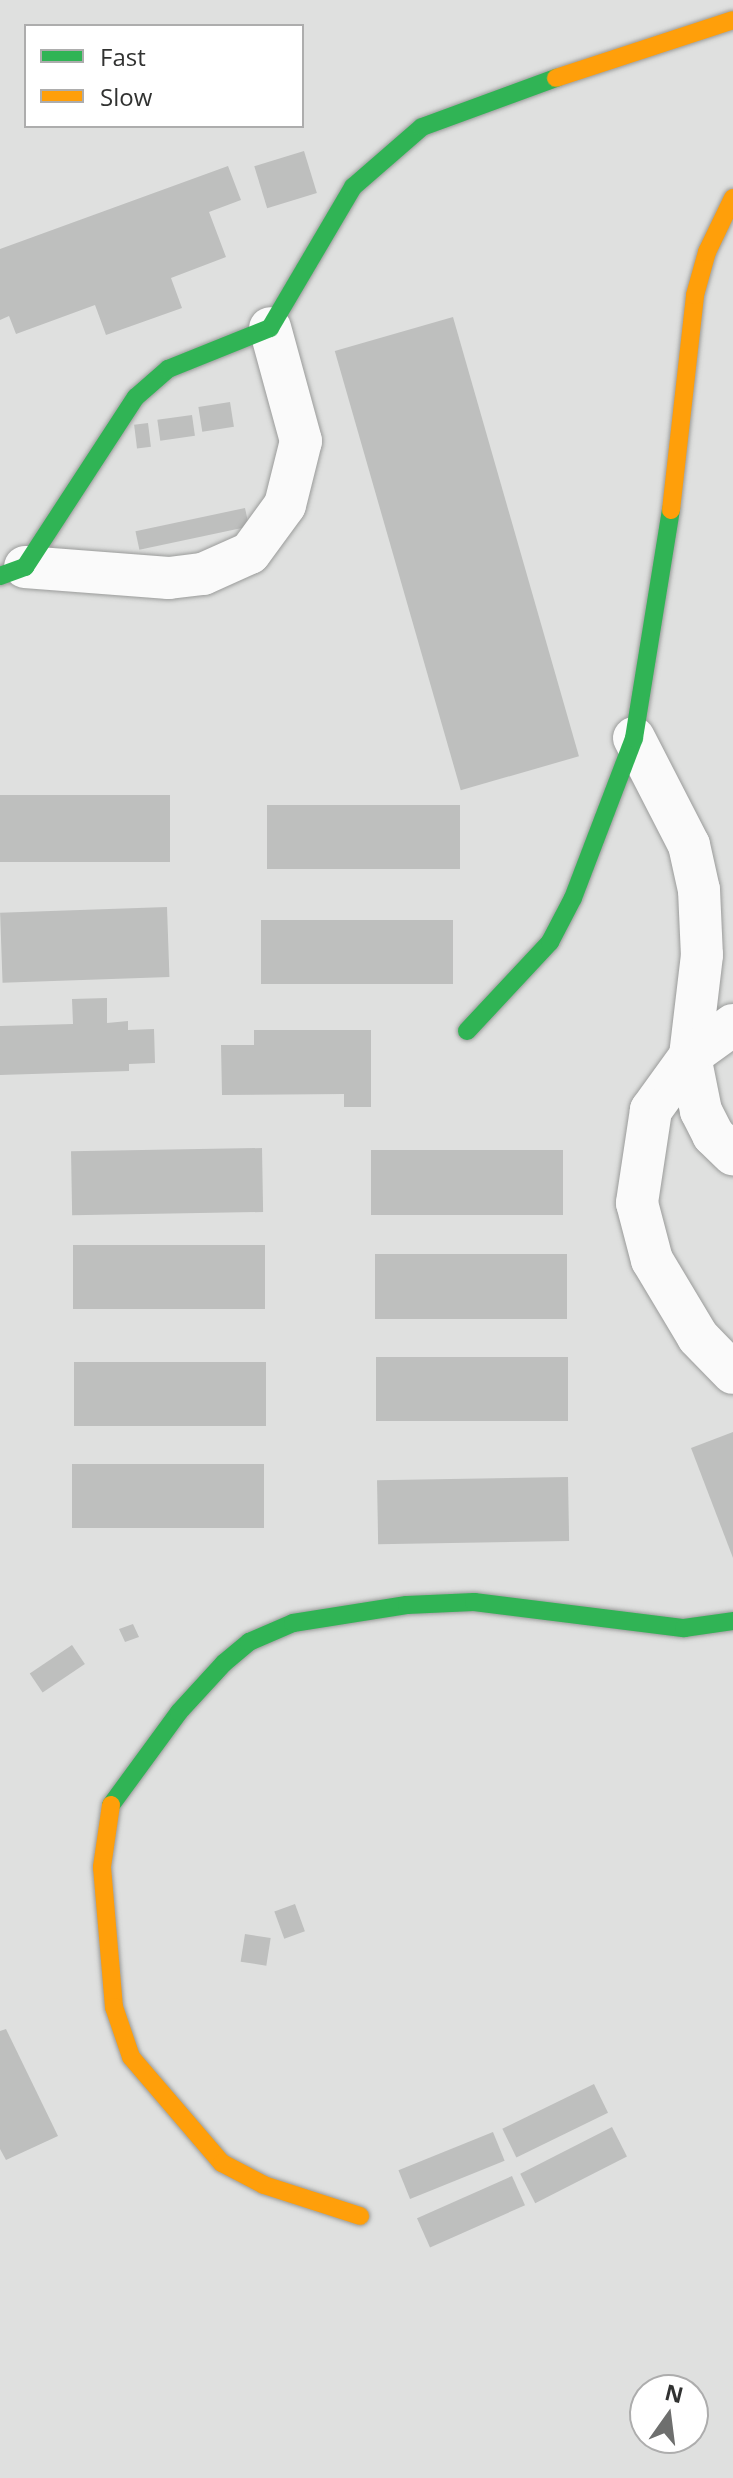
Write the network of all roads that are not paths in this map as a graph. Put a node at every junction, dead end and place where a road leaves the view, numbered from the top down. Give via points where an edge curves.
1 (733, 20) edge
2 (733, 198) edge
3 (270, 328) junction
4 (12, 572) edge
5 (634, 738) junction
6 (733, 1025) edge
7 (467, 1031) dead end
8 (690, 1056) junction
9 (733, 1154) edge
10 (733, 1373) edge
11 (733, 1621) edge
12 (360, 2216) dead end

1 - 3 street via 472,105 422,127 353,187
2 - 5 street via 707,252 695,295 670,522
3 - 4 street via 168,369 136,397
3 - 4 street via 301,441 285,505 250,553 203,574 169,578
5 - 7 street via 573,898 550,942
5 - 8 street via 689,845 699,890 702,955
6 - 8 street
8 - 9 street via 701,1111 713,1135
8 - 10 street via 651,1110 637,1203 652,1260 698,1337
11 - 12 street via 684,1628 474,1602 407,1605 293,1623 249,1642 224,1663 112,1800 104,1894 114,2007 131,2057 222,2163 264,2185

